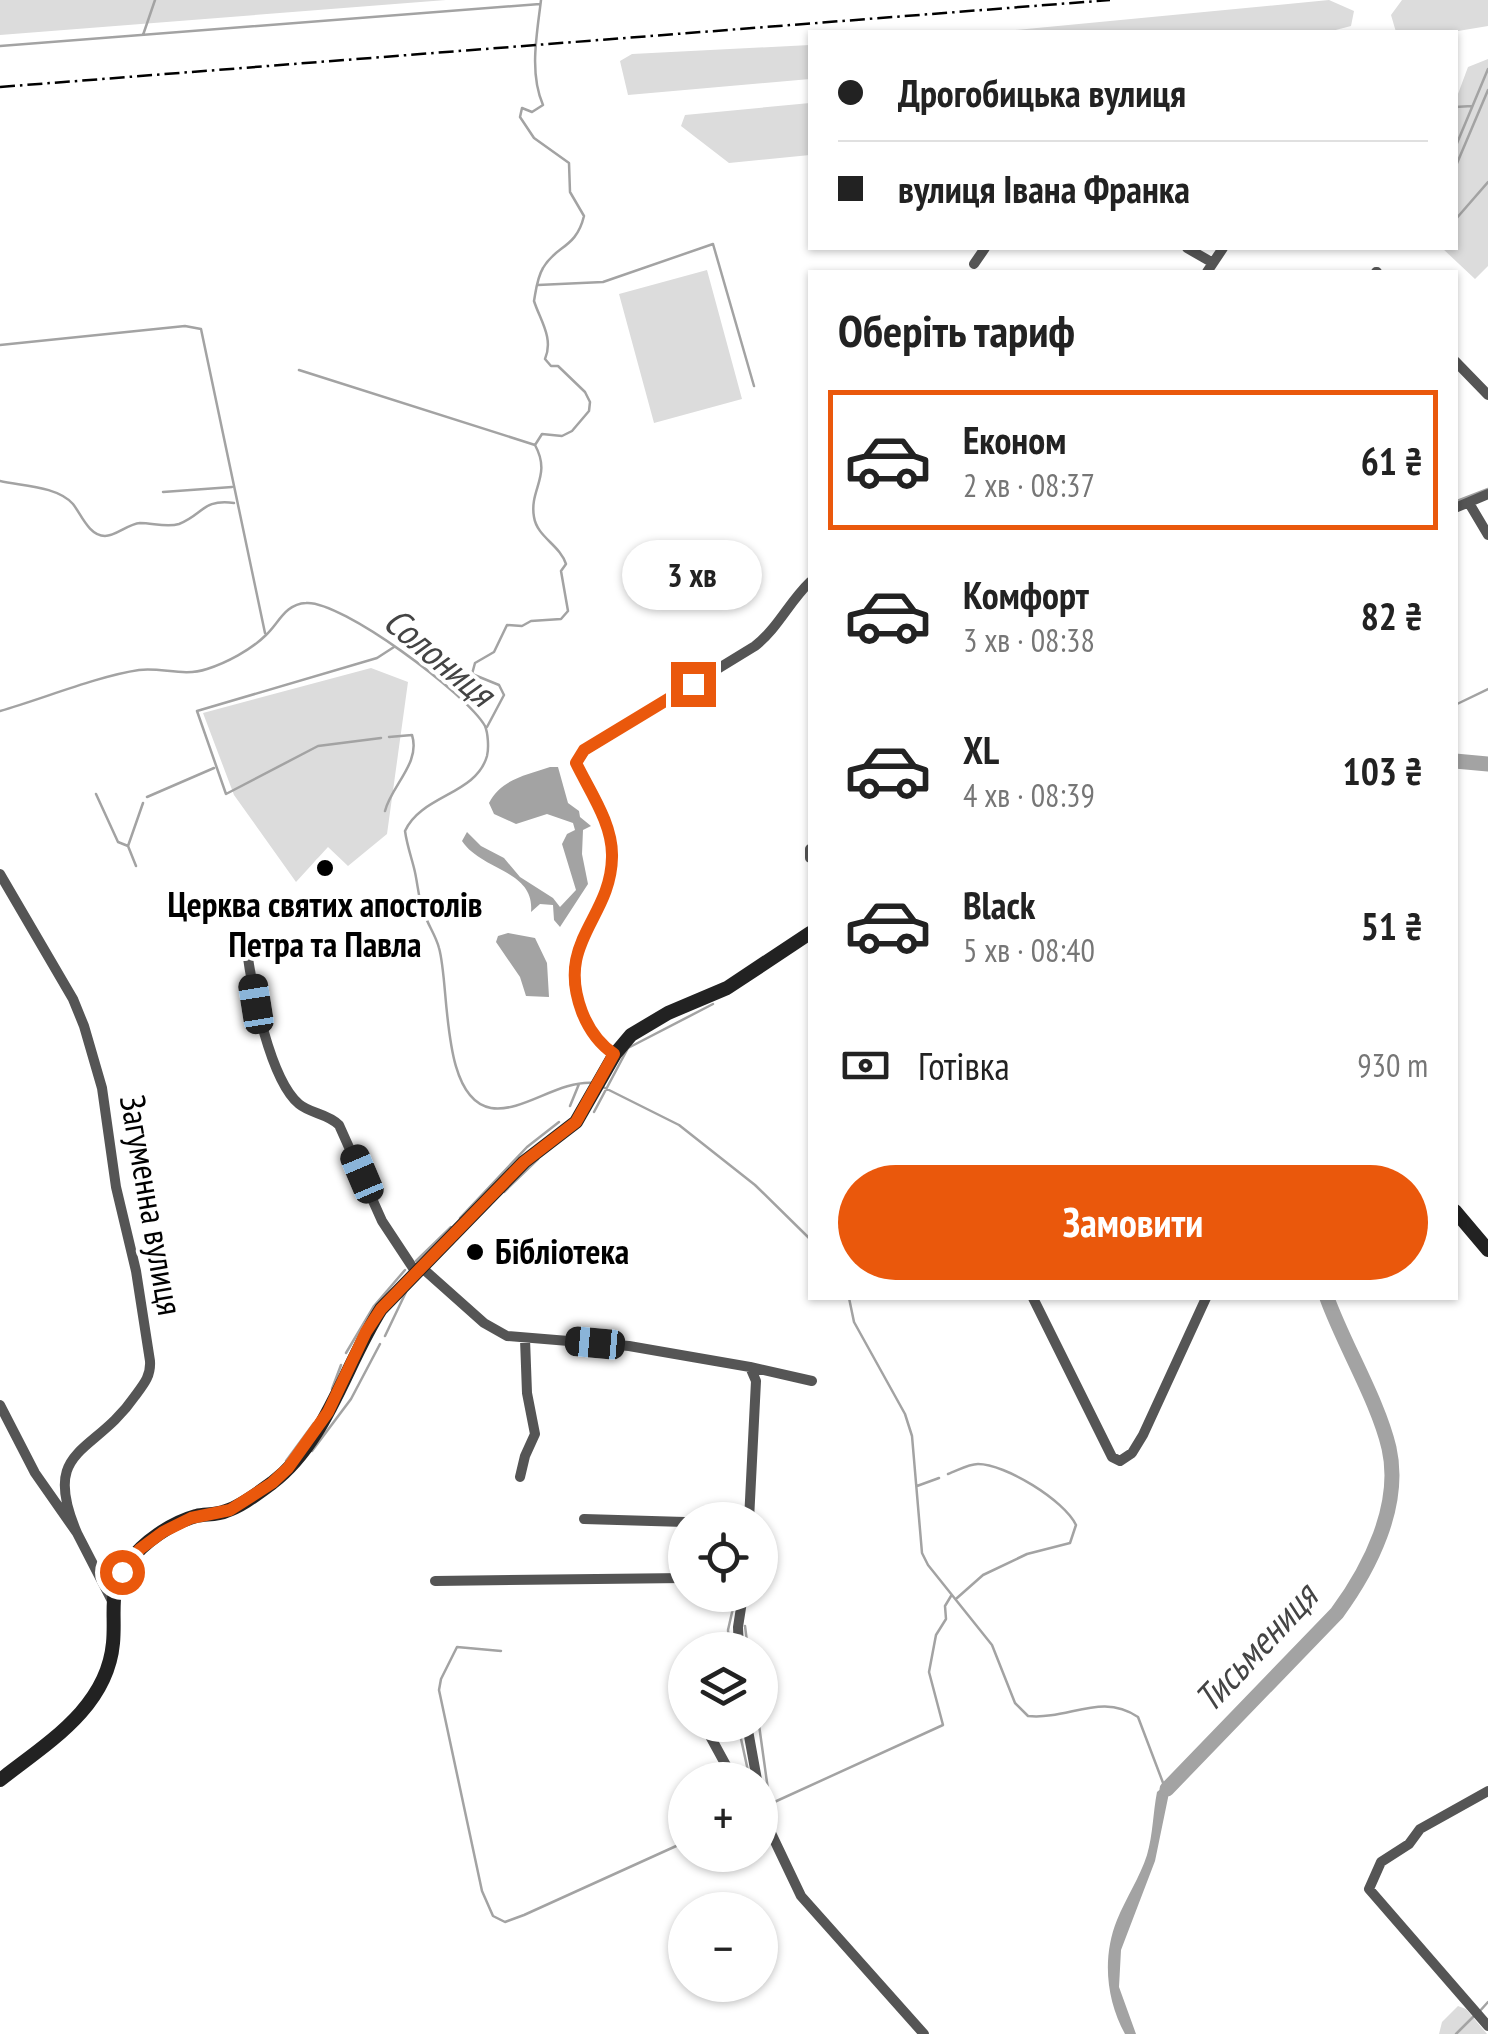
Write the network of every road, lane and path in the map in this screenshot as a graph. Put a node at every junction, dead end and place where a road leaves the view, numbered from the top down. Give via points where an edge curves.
1 (984, 250) edge
2 (1190, 250) edge
3 (974, 264) dead end
4 (1210, 268) edge
5 (1458, 364) edge
6 (1487, 392) edge
7 (1488, 494) edge
8 (1469, 503) junction
9 (1458, 507) edge
10 (1488, 535) edge
11 (808, 584) edge
12 (0, 874) edge
13 (808, 934) edge
14 (250, 944) dead end
15 (614, 1054) junction
16 (1458, 1215) edge
17 (1488, 1250) edge
18 (417, 1269) junction
19 (1034, 1300) edge
20 (1205, 1300) edge
21 (525, 1339) junction
22 (750, 1367) junction
23 (812, 1381) dead end
24 (0, 1406) edge
25 (520, 1477) dead end
26 (750, 1502) edge
27 (584, 1519) dead end
28 (668, 1521) edge
29 (77, 1533) junction
30 (668, 1578) edge
31 (434, 1581) dead end
32 (111, 1599) junction
33 (0, 1780) edge
34 (1488, 1791) edge
35 (778, 1850) edge
36 (1488, 2026) edge
37 (924, 2034) edge

1 - 3 street
2 - 4 street
5 - 6 street
7 - 8 street
8 - 9 street
8 - 10 street
11 - 15 street via 754,646 577,758 609,834 612,860 578,948 574,986 592,1031
12 - 29 street, Загуменна вулиця via 73,999 88,1042 151,1367 119,1418 77,1451 66,1469 63,1496
13 - 15 street via 715,995 641,1028
14 - 18 street via 256,1004 287,1090 302,1107 340,1124 382,1221
15 - 18 street via 572,1126 524,1162
16 - 17 street
18 - 21 street via 493,1329
18 - 32 street via 366,1332 328,1412 288,1468 230,1510 191,1518 153,1539 129,1561
19 - 20 street via 1112,1457 1124,1460 1138,1444
21 - 22 street via 629,1346
21 - 25 street via 535,1434
22 - 23 street
22 - 26 street via 756,1381
24 - 29 street via 34,1474
27 - 28 street
29 - 32 street
30 - 31 street
32 - 33 street via 113,1646 100,1690 72,1722
34 - 36 street via 1420,1829 1381,1862 1369,1889
35 - 37 street via 808,1906

